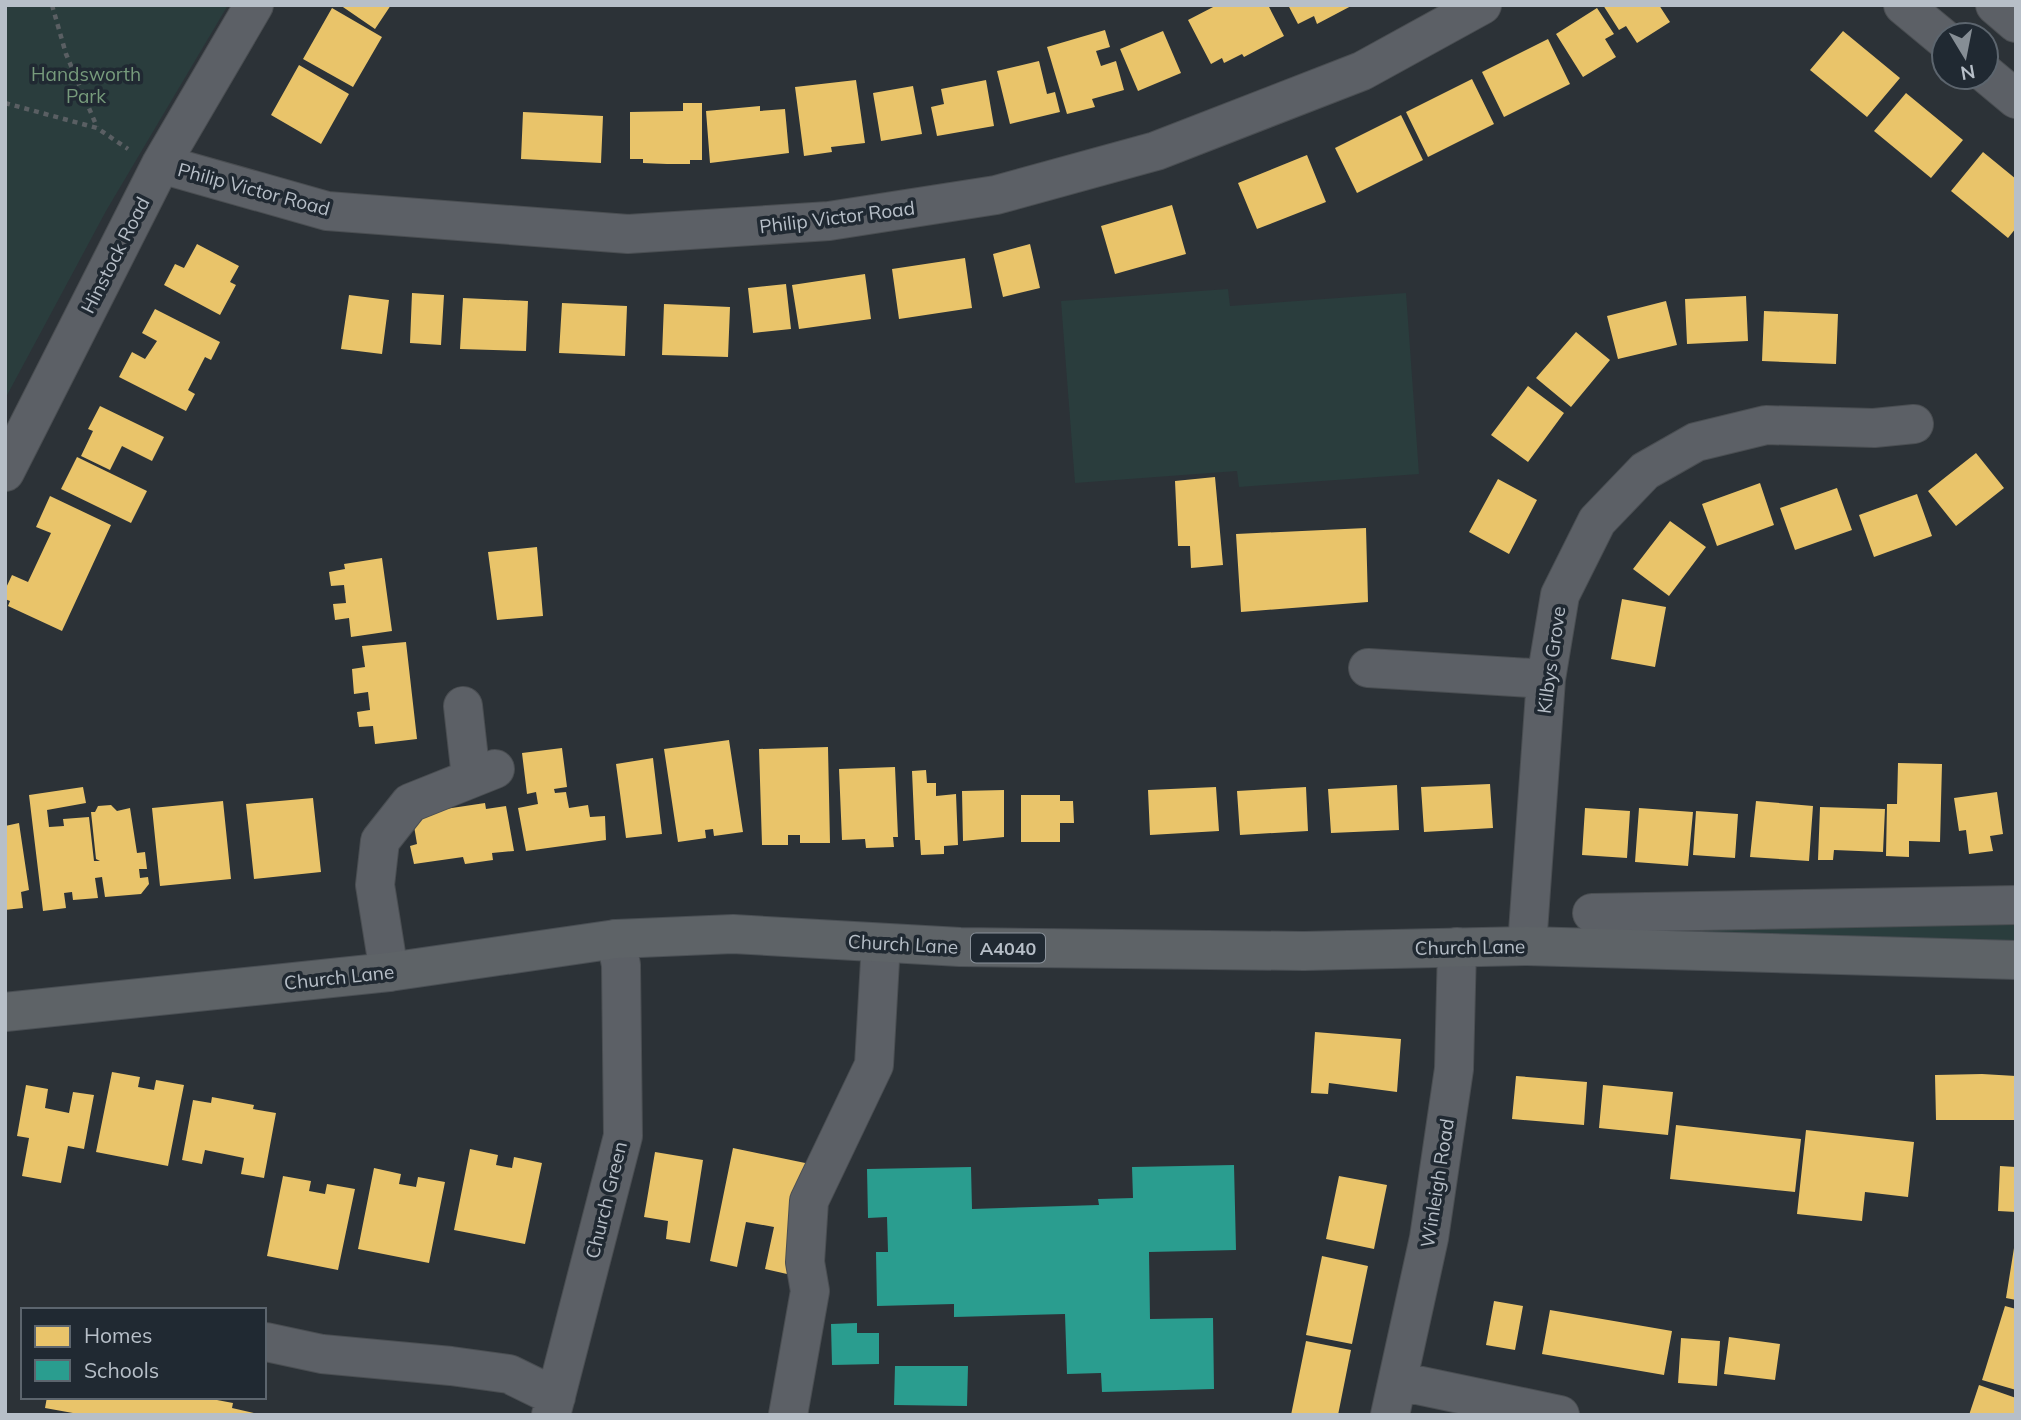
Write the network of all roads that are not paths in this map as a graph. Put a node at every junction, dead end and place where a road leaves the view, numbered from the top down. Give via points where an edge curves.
1 (254, 5) edge
2 (1482, 5) edge
3 (1903, 5) edge
4 (1995, 5) edge
5 (2016, 23) edge
6 (1930, 27) edge
7 (2000, 86) edge
8 (2016, 99) edge
9 (161, 164) junction
10 (1914, 424) dead end
11 (5, 472) edge
12 (1368, 668) dead end
13 (1546, 679) junction
14 (463, 706) dead end
15 (2016, 905) edge
16 (1592, 913) dead end
17 (616, 939) junction
18 (881, 943) junction
19 (1527, 946) junction
20 (1457, 947) junction
21 (2016, 960) edge
22 (389, 972) junction
23 (5, 1012) edge
24 (266, 1342) edge
25 (1394, 1398) edge
26 (554, 1406) edge
27 (797, 1410) edge
28 (1560, 1415) edge

1 - 9 street, Hinstock Road
2 - 9 street, Philip Victor Road via 1362,71 1156,150 996,195 829,222 628,234 327,211
3 - 6 street
4 - 5 street
7 - 8 street
9 - 11 street, Hinstock Road
10 - 13 street, Kilbys Grove via 1874,428 1766,425 1696,442 1645,471 1597,521 1560,595
12 - 13 street
13 - 19 street, Kilbys Grove
14 - 22 street via 483,773 410,803 380,841 375,885
15 - 16 street
17 - 18 main road, Church Lane / A4040 via 733,934
17 - 22 main road, Church Lane / A4040
17 - 26 street, Church Green via 621,965 623,1136
18 - 20 main road, Church Lane / A4040 via 1277,951
18 - 27 street via 874,1065 809,1201 805,1262 810,1291
19 - 20 main road, Church Lane / A4040
19 - 21 main road, Church Lane / A4040
20 - 25 street, Winleigh Road via 1454,1069 1429,1238
22 - 23 main road, Church Lane / A4040
24 - 26 street via 322,1354 509,1374
25 - 28 street

